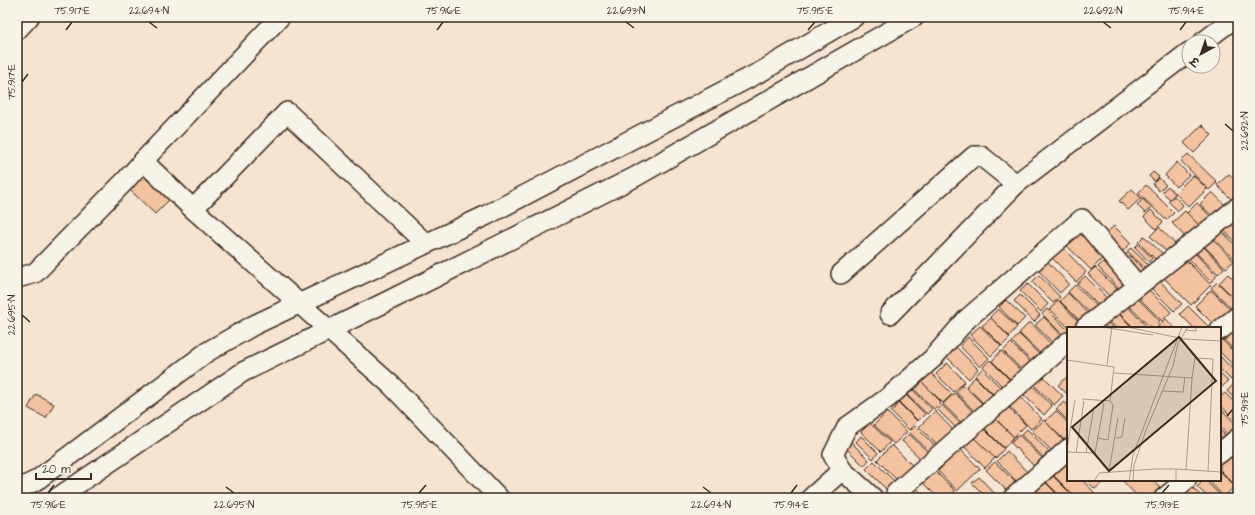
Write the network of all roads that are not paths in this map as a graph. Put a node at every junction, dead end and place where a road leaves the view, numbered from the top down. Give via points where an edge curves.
1 (29, 17) edge
2 (280, 17) edge
3 (854, 17) edge
4 (914, 17) edge
5 (1236, 17) edge
6 (17, 30) edge
7 (1214, 34) edge
8 (1181, 58) edge
9 (143, 161) junction
10 (1016, 184) junction
11 (1238, 207) edge
12 (193, 209) junction
13 (426, 244) junction
14 (841, 274) dead end
15 (17, 278) edge
16 (1138, 286) junction
17 (299, 304) junction
18 (890, 314) dead end
19 (1238, 316) edge
20 (1086, 327) edge
21 (1221, 329) edge
22 (329, 330) junction
23 (1067, 343) edge
24 (1238, 438) edge
25 (1067, 450) edge
26 (1221, 452) edge
27 (842, 470) junction
28 (1185, 481) edge
29 (17, 490) edge
30 (896, 493) dead end
31 (57, 498) edge
32 (499, 498) edge
33 (811, 498) edge
34 (873, 498) edge
35 (1013, 498) edge
36 (1164, 498) edge

1 - 6 street
2 - 9 street
3 - 13 street via 762,70 485,216
4 - 22 street via 634,177
5 - 7 street
8 - 10 street
9 - 12 street
9 - 15 street via 35,273
10 - 14 street via 981,156 974,156
10 - 18 street
11 - 16 street
12 - 13 street via 287,112
12 - 17 street
13 - 17 street
16 - 20 street
16 - 27 street via 1082,219 967,319 932,359 889,397 847,427 833,455
17 - 22 street
17 - 29 street via 254,325 207,352 38,480
19 - 21 street
22 - 31 street via 243,372
22 - 32 street via 391,385
23 - 30 street
24 - 26 street
25 - 35 street
27 - 33 street
27 - 34 street
28 - 36 street

